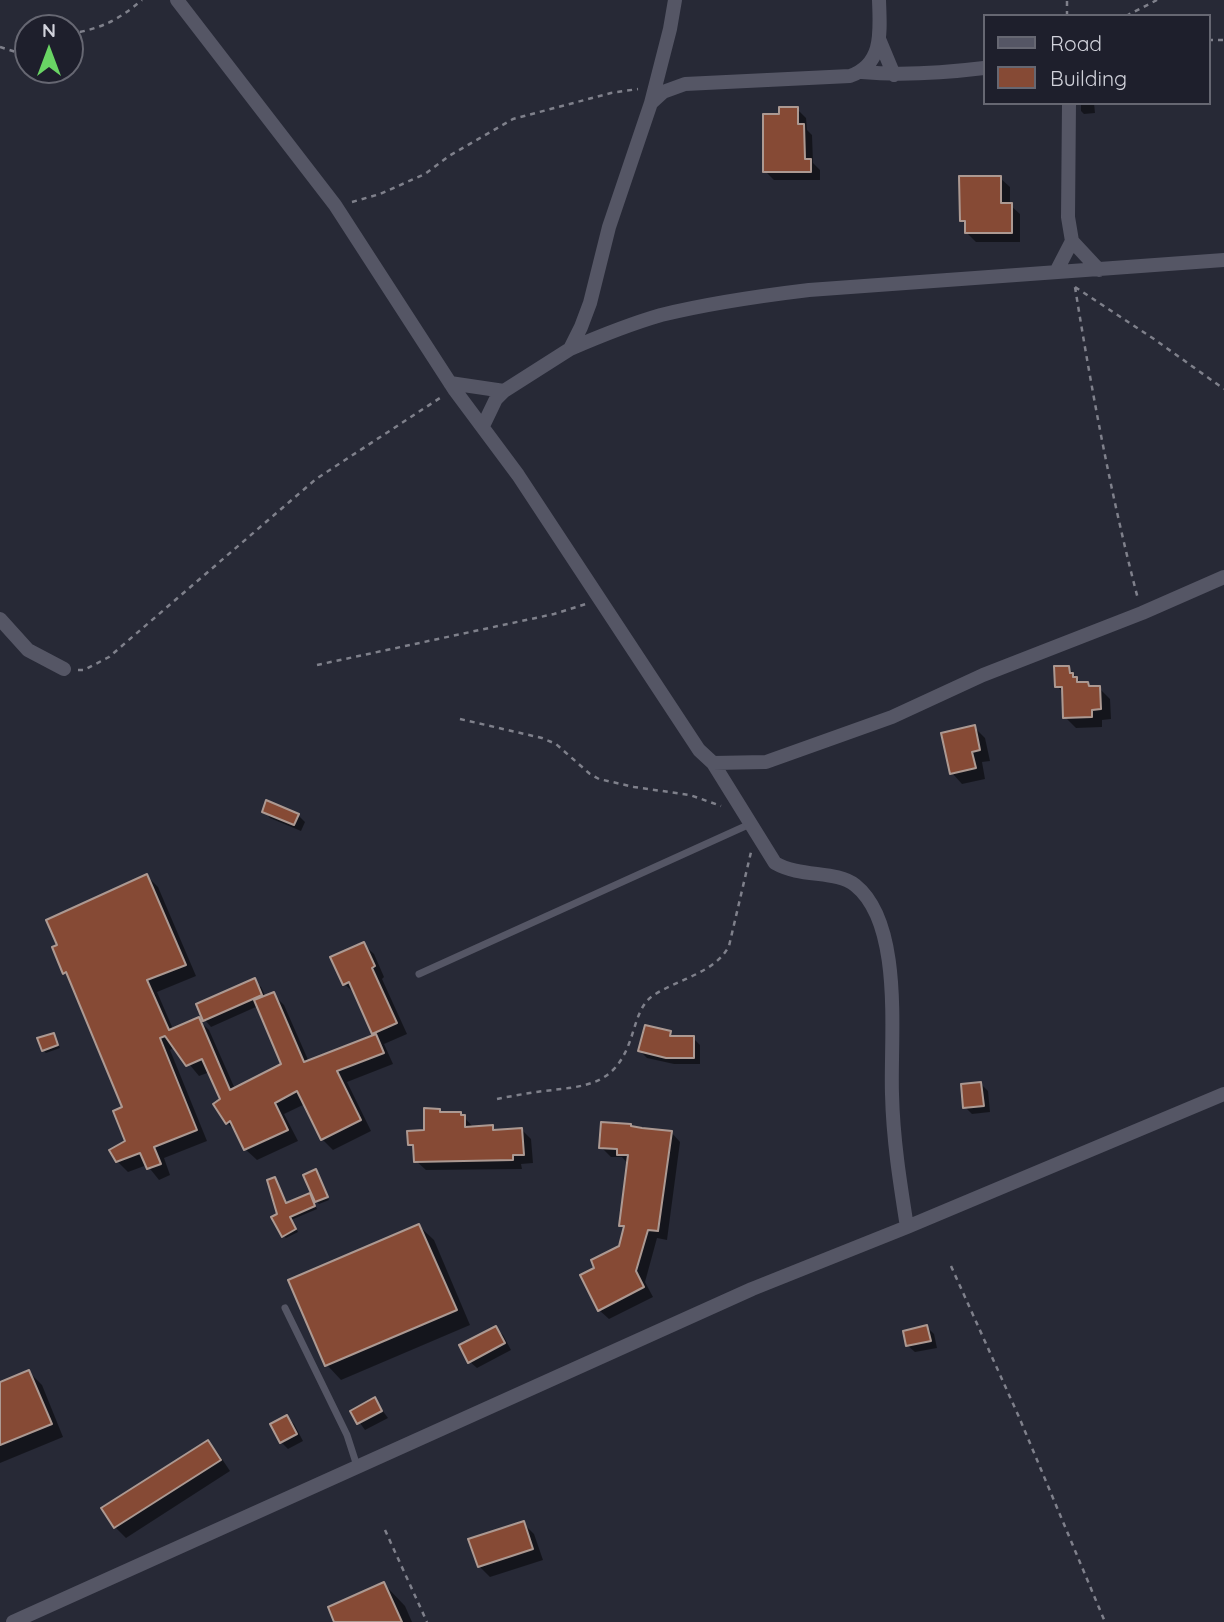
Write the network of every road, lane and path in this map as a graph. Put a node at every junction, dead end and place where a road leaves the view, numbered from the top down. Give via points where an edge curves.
1 (142, 0) edge
2 (177, 0) edge
3 (675, 0) edge
4 (879, 0) edge
5 (1157, 0) edge
6 (1130, 14) edge
7 (84, 31) edge
8 (879, 39) junction
9 (982, 68) edge
10 (863, 72) junction
11 (894, 75) junction
12 (654, 88) junction
13 (651, 103) junction
14 (1069, 105) edge
15 (334, 205) junction
16 (1072, 241) junction
17 (1224, 260) edge
18 (1057, 270) junction
19 (1073, 270) junction
20 (1099, 270) junction
21 (1075, 287) junction
22 (570, 349) junction
23 (452, 386) junction
24 (1224, 389) edge
25 (504, 391) junction
26 (483, 426) junction
27 (1224, 577) edge
28 (599, 600) junction
29 (1142, 613) junction
30 (0, 620) edge
31 (317, 665) dead end
32 (64, 669) joint
33 (460, 719) dead end
34 (713, 763) junction
35 (749, 823) junction
36 (419, 974) dead end
37 (1224, 1094) edge
38 (497, 1099) dead end
39 (907, 1227) junction
40 (951, 1266) dead end
41 (285, 1308) dead end
42 (357, 1466) junction
43 (385, 1530) dead end
44 (13, 1622) edge
45 (427, 1622) edge
46 (1105, 1622) edge

1 - 7 path via 120,18
2 - 15 street
3 - 12 street
4 - 8 street
5 - 6 path
8 - 10 street via 872,62
8 - 11 street
9 - 11 street
10 - 11 street
10 - 13 street via 685,84 663,92
12 - 13 street
12 - 15 path via 611,93 513,119 399,187
13 - 22 street via 609,227 590,303
14 - 16 street
15 - 23 street
16 - 18 street
16 - 20 street
17 - 20 street
18 - 19 street
18 - 22 street via 745,298 660,316
19 - 20 street
19 - 21 path
21 - 24 path
21 - 29 path via 1109,481
22 - 25 street
23 - 25 street
23 - 26 street
23 - 32 path via 316,480 109,657 84,670
25 - 26 street
26 - 28 street
27 - 29 street
28 - 31 path via 554,614
28 - 34 street via 699,750
29 - 34 street via 983,675 892,717 766,762
30 - 32 street via 28,650
33 - 35 path via 542,738 599,779 690,795
34 - 35 street
35 - 36 lane
35 - 38 path via 724,956 643,1004 625,1055 606,1077 584,1086
35 - 39 street via 775,863 787,870 841,877 856,886 884,933 894,1002 893,1117
37 - 39 street
39 - 42 street via 752,1289
40 - 46 path
41 - 42 lane via 347,1435
42 - 44 street
43 - 45 path

